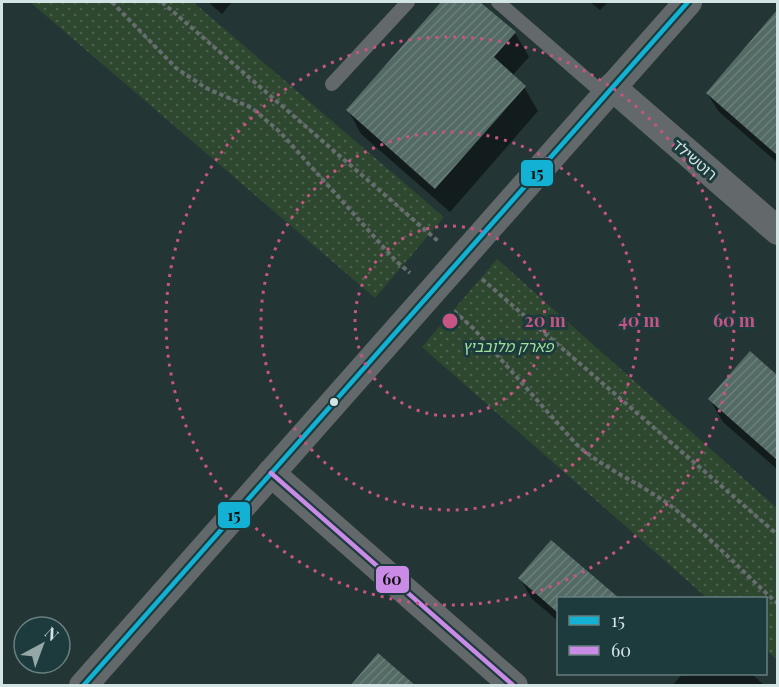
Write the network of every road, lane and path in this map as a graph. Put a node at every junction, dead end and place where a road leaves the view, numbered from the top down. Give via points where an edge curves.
1 (408, 2) edge
2 (498, 2) edge
3 (688, 2) edge
4 (333, 84) dead end
5 (608, 91) junction
6 (777, 231) edge
7 (271, 472) junction
8 (83, 686) edge
9 (514, 686) edge

1 - 4 lane
2 - 5 lane
3 - 5 street
5 - 6 street, רוטשילד
5 - 7 street
7 - 8 street
7 - 9 street

